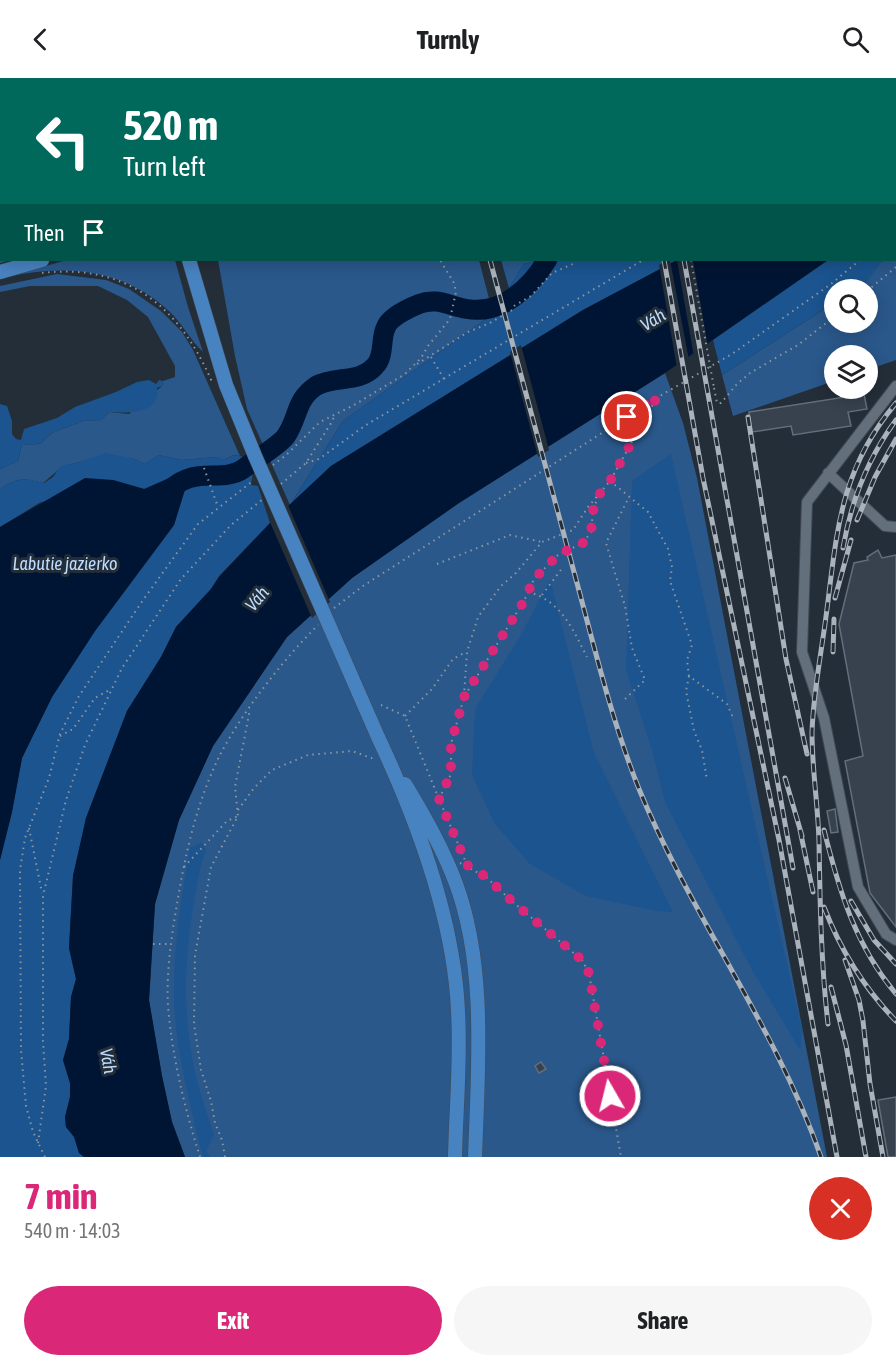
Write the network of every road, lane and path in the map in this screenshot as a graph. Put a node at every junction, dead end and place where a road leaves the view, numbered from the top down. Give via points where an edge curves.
1 (38, 261) edge
2 (189, 261) edge
3 (441, 261) edge
4 (575, 261) edge
5 (641, 261) edge
6 (691, 261) edge
7 (859, 261) edge
8 (896, 267) edge
9 (0, 272) edge
10 (39, 274) dead end
11 (878, 282) edge
12 (824, 325) edge
13 (431, 357) junction
14 (414, 366) junction
15 (444, 379) junction
16 (896, 386) edge
17 (215, 389) dead end
18 (657, 397) junction
19 (334, 413) junction
20 (306, 464) junction
21 (204, 468) dead end
22 (266, 471) dead end
23 (828, 473) junction
24 (256, 478) dead end
25 (610, 481) junction
26 (281, 484) dead end
27 (598, 496) junction
28 (629, 497) junction
29 (264, 498) dead end
30 (218, 507) junction
31 (896, 527) edge
32 (542, 542) junction
33 (437, 564) dead end
34 (563, 567) dead end
35 (528, 592) junction
36 (542, 595) junction
37 (332, 610) dead end
38 (319, 623) dead end
39 (467, 652) junction
40 (587, 657) dead end
41 (689, 676) junction
42 (111, 689) junction
43 (464, 697) junction
44 (625, 699) dead end
45 (381, 705) dead end
46 (250, 708) junction
47 (405, 716) junction
48 (734, 720) dead end
49 (60, 736) junction
50 (381, 757) junction
51 (707, 780) dead end
52 (439, 799) junction
53 (238, 810) junction
54 (238, 816) junction
55 (29, 827) junction
56 (458, 862) dead end
57 (467, 865) junction
58 (183, 868) junction
59 (43, 896) junction
60 (896, 940) edge
61 (153, 944) dead end
62 (171, 944) junction
63 (38, 1143) junction
64 (45, 1157) edge
65 (200, 1157) edge
66 (225, 1157) edge
67 (455, 1157) edge
68 (474, 1157) edge
69 (621, 1157) edge

1 - 9 main road
2 - 50 main road, bridge via 226,385 378,737
3 - 14 path via 454,283 455,299 445,327
4 - 13 path via 552,273 512,310 468,332
5 - 15 path
6 - 12 path, bridge via 717,403 721,404 750,373
7 - 18 path via 755,338
8 - 11 path
10 - 17 path via 103,276 145,294 190,339
13 - 14 path
13 - 15 path
14 - 19 path via 369,396
15 - 20 path
16 - 23 lane
18 - 25 path
18 - 37 path via 363,586
19 - 20 path
19 - 22 path via 314,426
20 - 26 path
21 - 30 path
23 - 31 lane via 885,526
23 - 60 lane via 807,502 802,652 824,718 858,887 886,934
24 - 30 path
25 - 27 path
25 - 28 path
27 - 32 path via 573,530
27 - 35 path via 591,532 583,543 558,555 534,579
28 - 41 path via 648,512 668,549 670,581 692,645 687,660
28 - 44 path via 606,543 625,606 632,648 645,680
29 - 42 path via 231,525 181,579
30 - 49 path via 198,524 150,590 68,715
32 - 33 path via 510,535
32 - 39 path via 478,617
34 - 36 path
35 - 36 path
35 - 43 path
36 - 40 path via 562,612
38 - 46 path
39 - 43 path
39 - 47 path via 453,660 432,690
41 - 48 path via 727,704
41 - 51 path via 686,691
42 - 49 path via 95,698 73,729
42 - 59 path via 85,745 66,800
43 - 52 path via 451,744 451,774
45 - 47 path
46 - 53 path via 235,787
46 - 58 path via 218,760 194,821
47 - 52 path
49 - 55 path via 50,778
50 - 53 path via 352,751 308,755 272,770
50 - 67 main road via 425,852 451,950 459,1041
50 - 68 main road via 424,815 456,881 469,933 477,1006
52 - 57 path
53 - 54 path
54 - 58 path via 227,821
54 - 66 path via 211,867 195,955 194,1024 201,1070
55 - 59 path
55 - 63 path via 20,870 20,1022 26,1106
56 - 57 path
57 - 69 path via 567,945 589,973
58 - 62 path
59 - 63 path via 46,1086
61 - 62 path
62 - 65 path via 168,1005 173,1044
63 - 64 path

